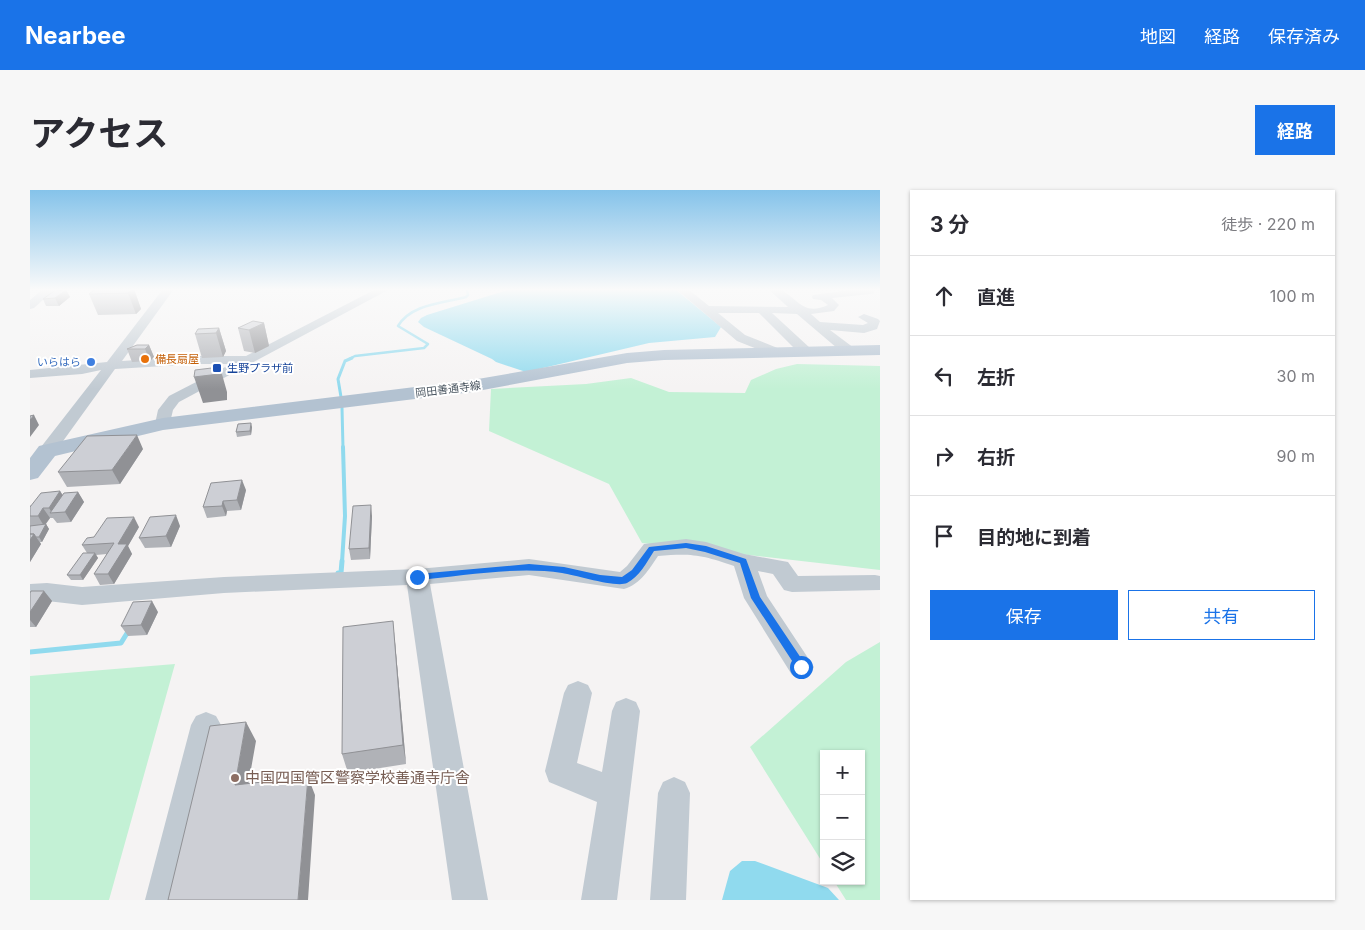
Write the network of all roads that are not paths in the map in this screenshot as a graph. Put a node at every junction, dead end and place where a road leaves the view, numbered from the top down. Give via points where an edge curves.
1 (144, 322) edge
2 (313, 322) edge
3 (724, 322) edge
4 (775, 322) edge
5 (814, 322) edge
6 (874, 322) edge
7 (817, 325) junction
8 (849, 350) junction
9 (880, 350) edge
10 (805, 351) junction
11 (775, 352) junction
12 (249, 360) junction
13 (111, 366) junction
14 (30, 374) edge
15 (162, 424) junction
16 (47, 451) junction
17 (30, 474) edge
18 (743, 561) junction
19 (417, 577) junction
20 (875, 583) dead end
21 (30, 593) edge
22 (801, 667) dead end
23 (578, 693) dead end
24 (626, 711) dead end
25 (206, 725) dead end
26 (614, 792) junction
27 (674, 793) dead end
28 (163, 900) edge
29 (470, 900) edge
30 (599, 900) edge
31 (668, 900) edge

1 - 13 street
2 - 12 street
3 - 11 street via 741,338
4 - 10 street
5 - 7 street
6 - 7 street via 870,329
7 - 8 street
8 - 9 main road, 岡田善通寺線
8 - 10 main road, 岡田善通寺線
10 - 11 main road, 岡田善通寺線
11 - 15 main road, 岡田善通寺線 via 627,358 474,386
12 - 13 street
12 - 15 street via 174,399 164,411
13 - 14 street
13 - 16 street
15 - 16 main road, 岡田善通寺線
16 - 17 main road
18 - 19 street via 686,546 652,549 624,581 529,567
18 - 20 street via 780,566 792,584
18 - 22 street via 756,598
19 - 21 street via 224,585 82,596
19 - 29 street
23 - 26 street via 560,771
24 - 26 street
25 - 28 street
26 - 30 street
27 - 31 street

